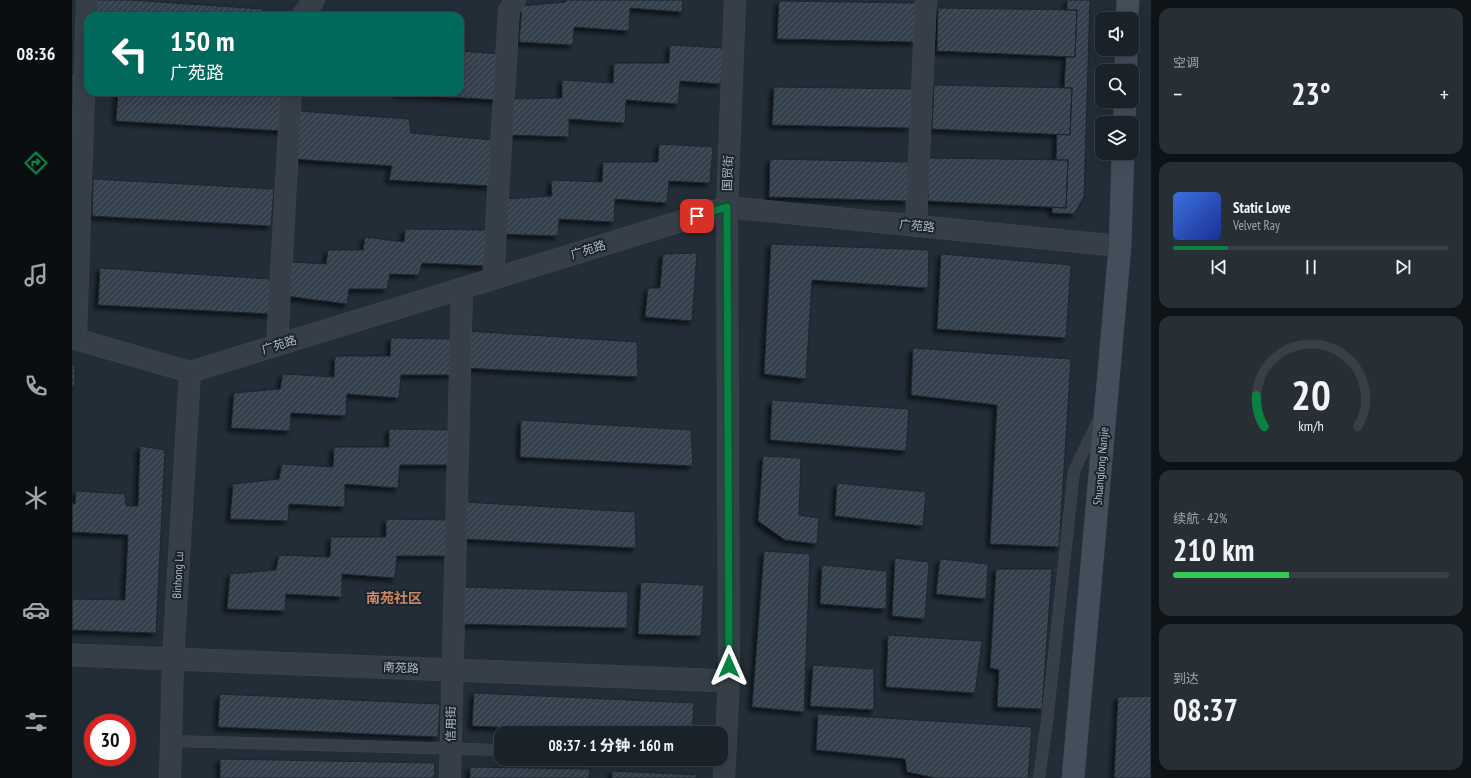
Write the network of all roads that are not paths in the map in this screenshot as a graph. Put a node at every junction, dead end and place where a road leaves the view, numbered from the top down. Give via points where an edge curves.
1 (87, 0) edge
2 (314, 0) edge
3 (515, 0) edge
4 (735, 0) edge
5 (926, 0) edge
6 (1128, 0) edge
7 (87, 12) edge
8 (305, 12) edge
9 (1127, 12) edge
10 (84, 78) edge
11 (291, 96) edge
12 (1123, 160) edge
13 (727, 207) junction
14 (916, 226) junction
15 (1120, 246) junction
16 (492, 279) junction
17 (462, 288) junction
18 (74, 338) edge
19 (277, 345) junction
20 (190, 372) junction
21 (1106, 404) junction
22 (72, 655) edge
23 (173, 659) junction
24 (451, 670) junction
25 (729, 681) junction
26 (725, 726) edge
27 (171, 741) junction
28 (450, 748) junction
29 (494, 750) edge
30 (723, 766) edge
31 (170, 778) edge
32 (450, 778) edge
33 (724, 778) edge
34 (1039, 778) edge
35 (1074, 778) edge

1 - 7 street
2 - 8 street
3 - 16 street via 509,11
4 - 13 street, 国贸街
5 - 14 street
6 - 9 main road
10 - 18 street
11 - 19 street
12 - 15 main road, Shuanglong Nanjie
13 - 14 street, 广苑路
13 - 16 street, 广苑路
13 - 25 street, 国贸街
14 - 15 street, 广苑路
15 - 21 main road, Shuanglong Nanjie
16 - 17 street, 广苑路
17 - 19 street, 广苑路
17 - 24 street, 信用街
18 - 20 street
19 - 20 street, 广苑路
20 - 23 street, Binhong Lu
21 - 34 lane via 1074,471
21 - 35 main road, Shuanglong Nanjie
22 - 23 street, 南苑路
23 - 24 street, 南苑路
23 - 27 street, Binhong Lu
24 - 25 street, 南苑路
24 - 28 street, 信用街
25 - 26 street, 国贸街
27 - 28 lane
27 - 31 street, Binhong Lu
28 - 29 lane
28 - 32 street, 信用街
30 - 33 street, 国贸街

